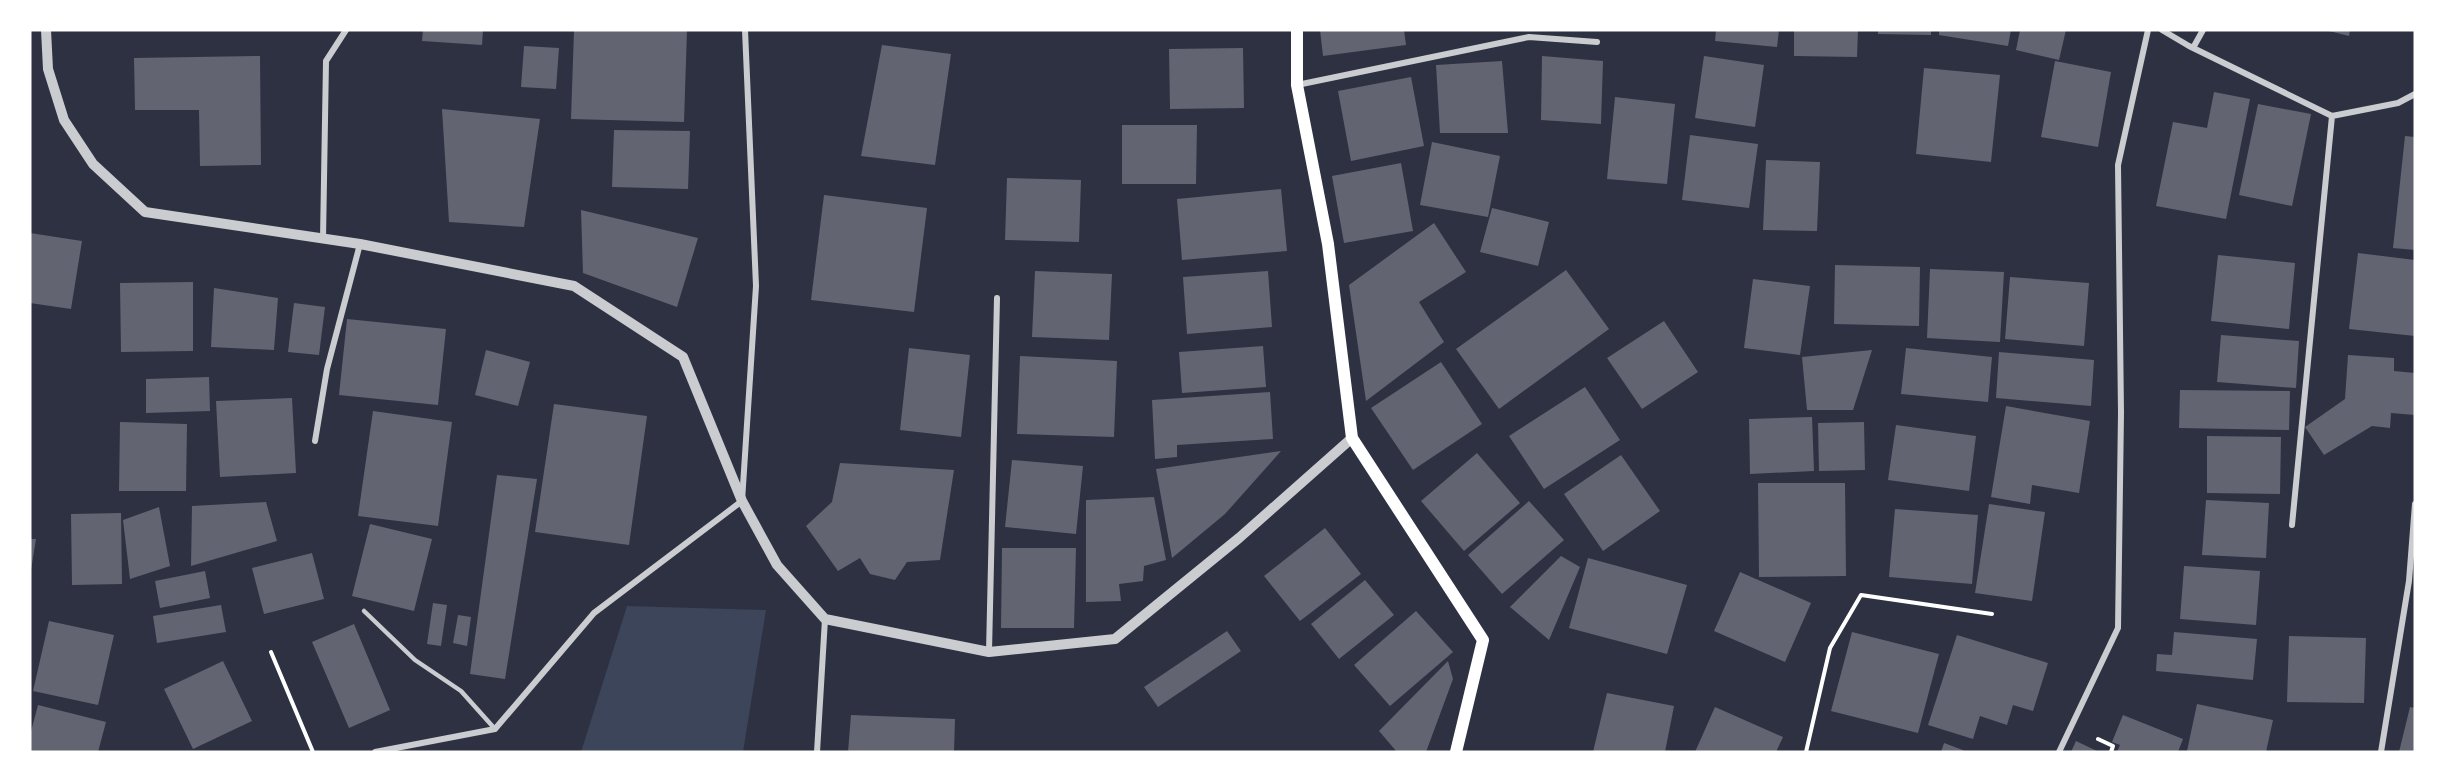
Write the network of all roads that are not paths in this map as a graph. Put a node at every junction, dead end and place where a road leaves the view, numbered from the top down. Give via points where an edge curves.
1 (46, 30) edge
2 (346, 30) edge
3 (745, 30) edge
4 (1297, 30) edge
5 (2148, 30) edge
6 (2163, 30) edge
7 (2203, 30) edge
8 (1597, 42) dead end
9 (2191, 47) junction
10 (1297, 85) junction
11 (2415, 94) edge
12 (2332, 116) junction
13 (323, 239) junction
14 (360, 244) junction
15 (997, 298) dead end
16 (1352, 438) junction
17 (315, 441) dead end
18 (742, 501) junction
19 (2415, 504) edge
20 (2292, 525) dead end
21 (364, 611) dead end
22 (825, 619) junction
23 (989, 652) junction
24 (495, 729) junction
25 (375, 752) edge
26 (817, 752) edge
27 (1456, 752) edge
28 (2059, 752) edge
29 (2381, 752) edge

1 - 13 street via 48,69 64,120 93,164 145,212
2 - 13 street via 326,61
3 - 18 street via 756,286
4 - 10 main road
5 - 28 street via 2118,165 2118,628
6 - 9 street
7 - 9 street
8 - 10 street via 1529,37
9 - 12 street
10 - 16 main road via 1328,244
11 - 12 street via 2398,103
12 - 20 street
13 - 14 street
14 - 17 street via 327,369
14 - 18 street via 574,286 683,357
15 - 23 street
16 - 23 street via 1239,538 1115,639
16 - 27 main road via 1483,640
18 - 22 street via 777,564
18 - 24 street via 594,613
19 - 29 street via 2409,581
21 - 24 lane via 415,660 461,691
22 - 23 street
22 - 26 street
24 - 25 street

